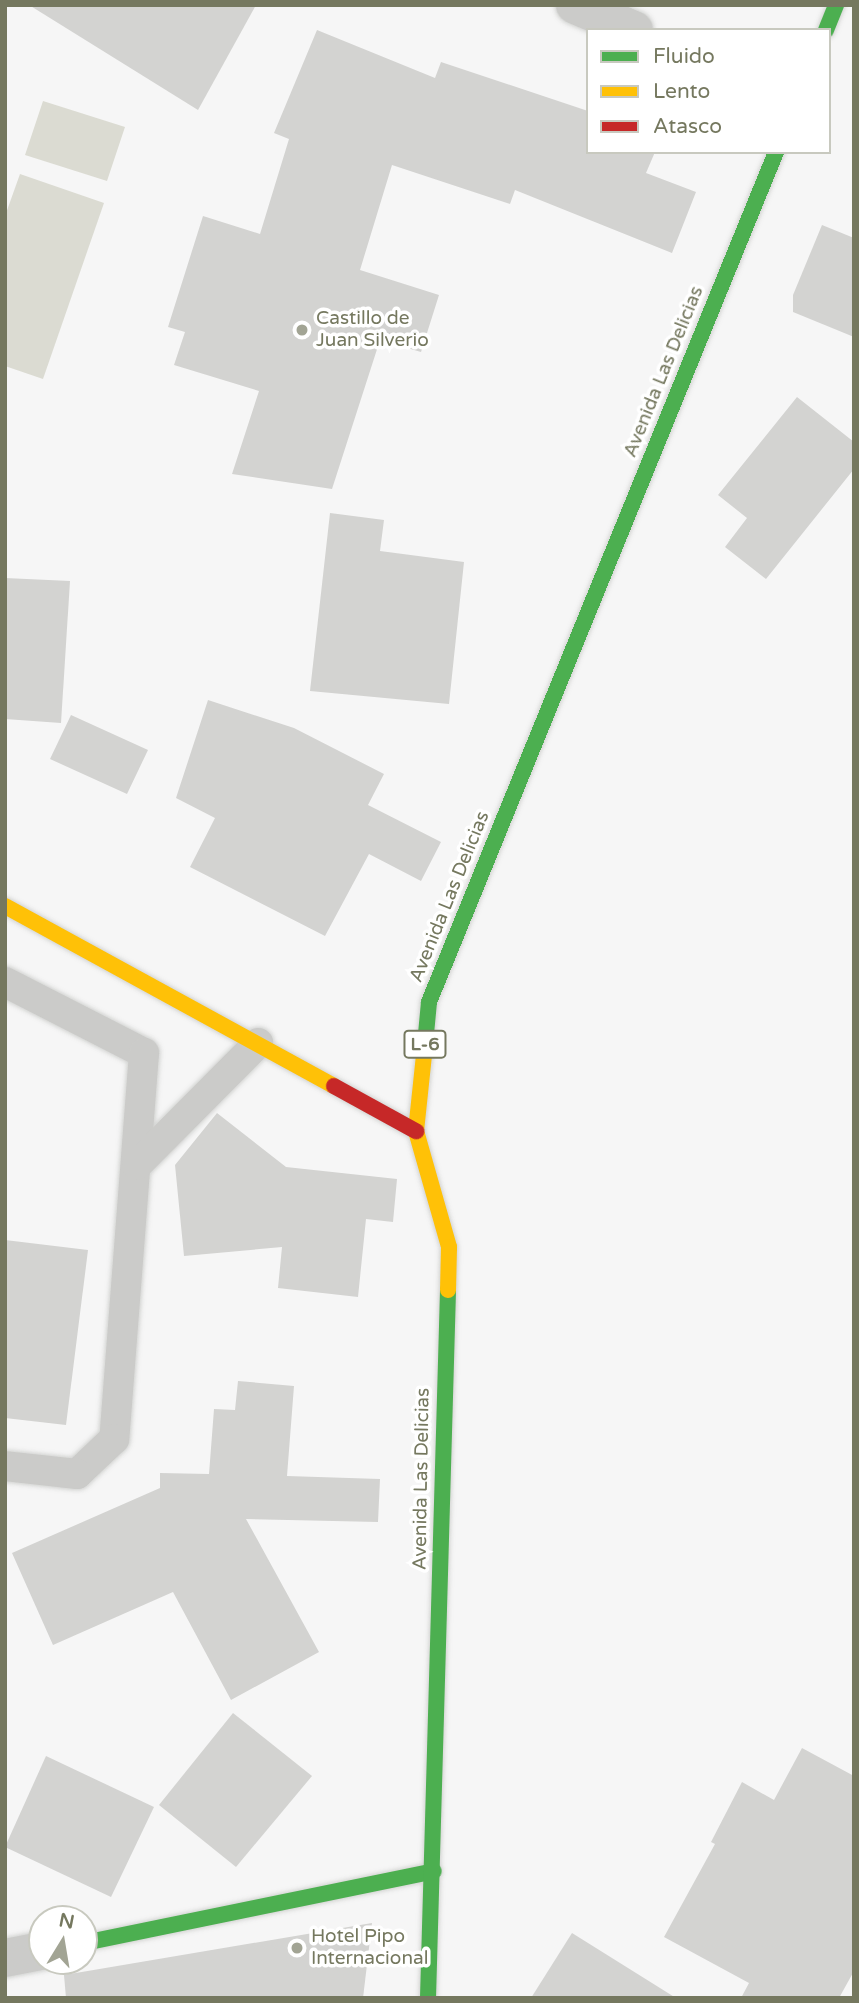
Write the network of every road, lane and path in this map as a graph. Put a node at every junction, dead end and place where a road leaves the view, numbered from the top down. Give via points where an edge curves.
1 (576, 5) edge
2 (836, 5) edge
3 (629, 28) edge
4 (827, 28) edge
5 (775, 154) edge
6 (5, 906) edge
7 (5, 982) edge
8 (258, 1043) junction
9 (415, 1130) junction
10 (136, 1165) junction
11 (5, 1466) edge
12 (434, 1871) junction
13 (98, 1940) edge
14 (28, 1954) edge
15 (5, 1958) edge
16 (428, 1998) edge

1 - 3 street
2 - 4 main road
5 - 9 main road, Avenida Las Delicias / L-6 via 429,1002
6 - 8 main road
7 - 10 lane via 144,1053
8 - 9 main road
8 - 10 lane
9 - 12 main road, Avenida Las Delicias / L-6 via 449,1248
10 - 11 lane via 114,1439 77,1474
12 - 13 main road
12 - 16 main road, Avenida Las Delicias / L-6
14 - 15 street

